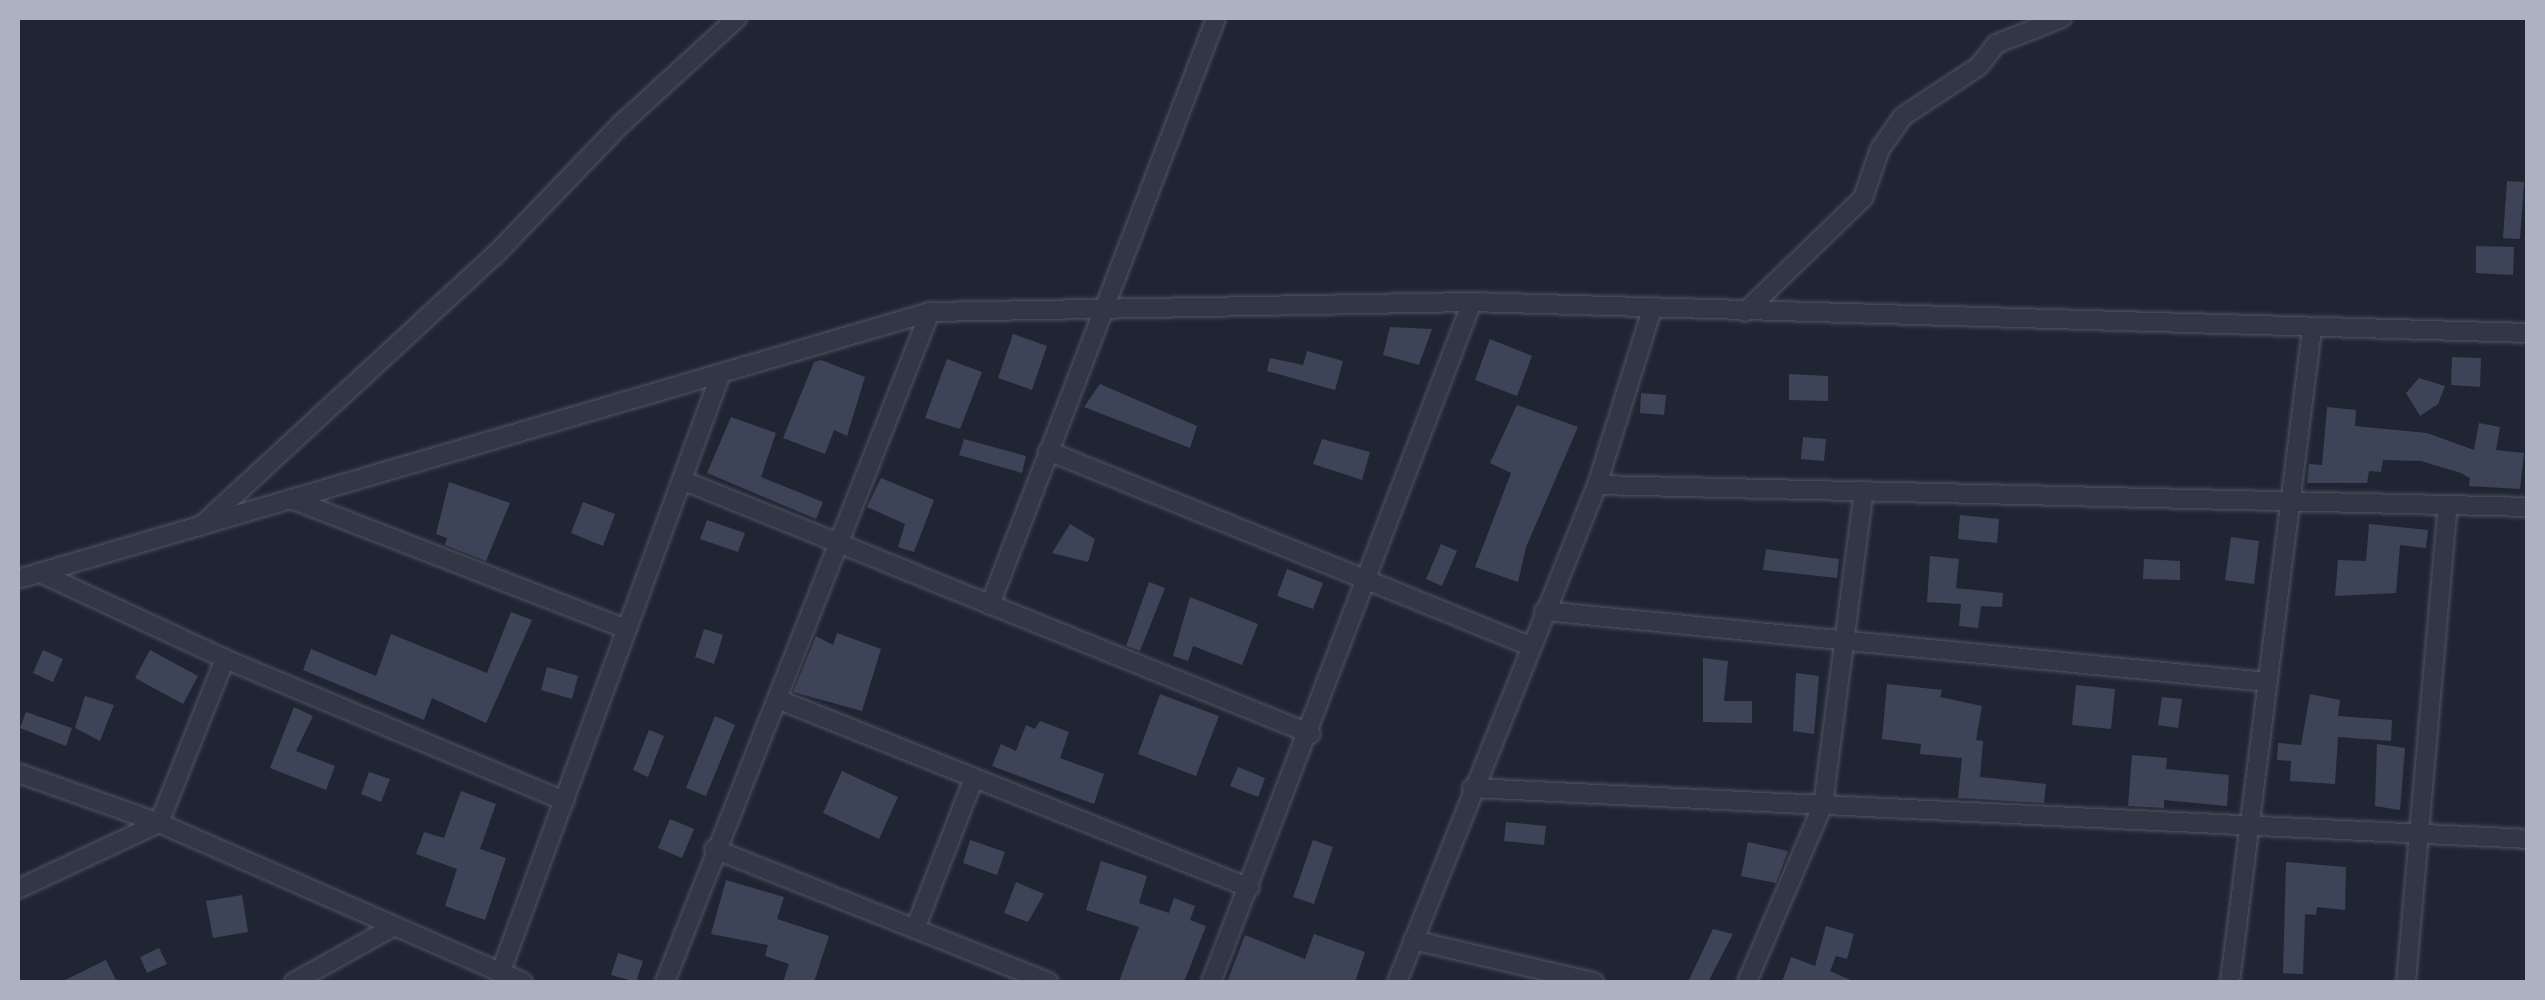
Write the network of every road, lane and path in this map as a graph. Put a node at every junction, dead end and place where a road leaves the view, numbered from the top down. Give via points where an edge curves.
1 (736, 18) edge
2 (1216, 18) edge
3 (2062, 18) edge
4 (1472, 302) junction
5 (1104, 305) junction
6 (1652, 309) junction
7 (930, 312) junction
8 (1745, 312) junction
9 (2312, 329) junction
10 (2528, 333) edge
11 (721, 373) junction
12 (1048, 451) junction
13 (682, 480) junction
14 (1598, 485) junction
15 (1864, 491) junction
16 (291, 499) junction
17 (2290, 501) junction
18 (2448, 505) junction
19 (2528, 507) edge
20 (197, 530) junction
21 (838, 543) junction
22 (40, 572) junction
23 (1369, 576) junction
24 (18, 579) edge
25 (990, 605) junction
26 (1544, 611) junction
27 (627, 629) junction
28 (1840, 640) junction
29 (1530, 646) junction
30 (226, 659) junction
31 (2267, 682) junction
32 (776, 699) junction
33 (1311, 734) junction
34 (18, 773) edge
35 (974, 778) junction
36 (1472, 788) junction
37 (564, 800) junction
38 (1823, 805) junction
39 (159, 822) junction
40 (2249, 826) junction
41 (2420, 834) junction
42 (2528, 840) edge
43 (714, 849) junction
44 (1250, 888) junction
45 (18, 889) edge
46 (393, 927) junction
47 (915, 930) junction
48 (1413, 940) junction
49 (487, 974) edge
50 (294, 982) edge
51 (523, 982) edge
52 (665, 982) edge
53 (1048, 982) edge
54 (1211, 982) edge
55 (1397, 982) edge
56 (1594, 982) edge
57 (1747, 982) edge
58 (2230, 982) edge
59 (2406, 982) edge

1 - 20 street via 620,125 496,254
2 - 5 street
3 - 8 street via 1996,44 1978,66 1902,117 1880,149 1864,198
4 - 5 street
4 - 6 street
4 - 23 street
5 - 7 street
5 - 12 street
6 - 8 street
6 - 14 street
7 - 11 street
7 - 21 street
8 - 9 street
9 - 10 street
9 - 17 street
11 - 13 street
11 - 16 street
12 - 23 street
12 - 25 street
13 - 21 street
13 - 27 street
14 - 15 street
14 - 26 street
15 - 17 street
15 - 28 street
16 - 20 street
16 - 27 street
17 - 18 street
17 - 31 street
18 - 19 street
18 - 41 street
20 - 22 street
21 - 25 street
21 - 32 street
22 - 24 street
22 - 30 street
23 - 29 street
23 - 33 street
25 - 33 street
26 - 28 street
26 - 29 street
27 - 37 street
28 - 31 street
28 - 38 street
29 - 36 street
30 - 37 street
30 - 39 street
31 - 40 street
32 - 35 street
32 - 43 street
33 - 44 street
34 - 39 street
35 - 44 street
35 - 47 street
36 - 38 street
36 - 48 street
37 - 49 street
38 - 40 street
38 - 57 street
39 - 45 street
39 - 46 street
40 - 41 street
40 - 58 street
41 - 42 street
41 - 59 street
43 - 47 street
43 - 52 street
44 - 54 street
46 - 49 street
46 - 50 street
47 - 53 street
48 - 55 street
48 - 56 street
49 - 51 street

